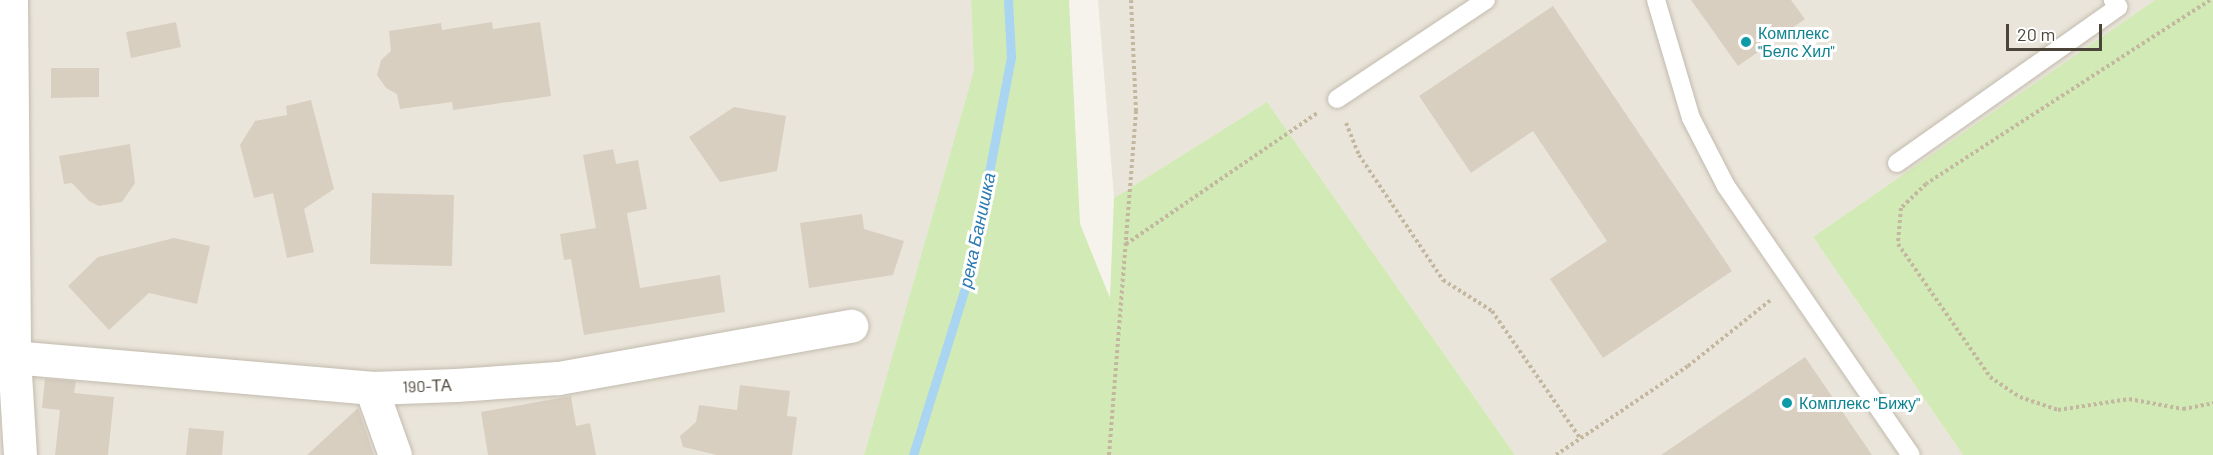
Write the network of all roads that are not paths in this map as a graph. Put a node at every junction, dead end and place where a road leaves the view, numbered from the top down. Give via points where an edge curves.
1 (11, 0) edge
2 (1486, 0) edge
3 (1656, 0) edge
4 (2113, 0) edge
5 (1337, 99) road end
6 (1897, 163) dead end
7 (851, 326) dead end
8 (7, 357) edge
9 (371, 388) junction
10 (20, 455) edge
11 (395, 455) edge
12 (1911, 455) edge

1 - 8 street
2 - 5 lane
3 - 12 lane via 1691,118 1726,186
4 - 6 lane via 2118,7
7 - 9 street, 190-ТА via 558,378
8 - 9 street, 190-ТА
8 - 10 street
9 - 11 street

